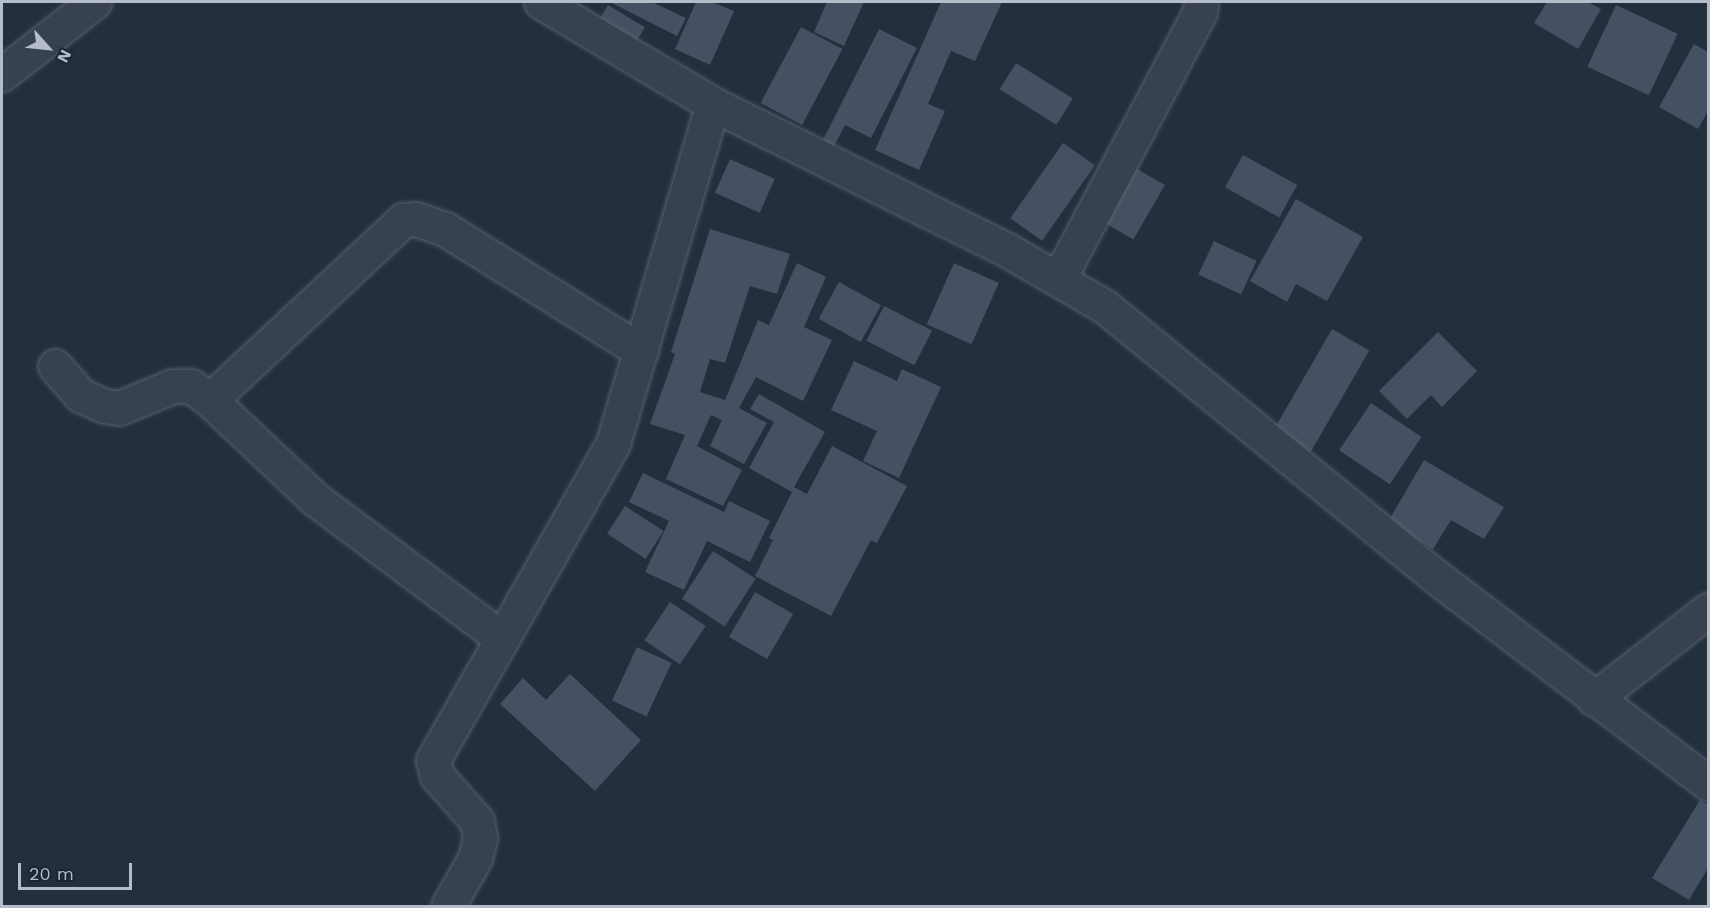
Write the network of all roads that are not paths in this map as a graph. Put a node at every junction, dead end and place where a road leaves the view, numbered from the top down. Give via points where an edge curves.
1 (94, 2) edge
2 (541, 2) edge
3 (1201, 2) edge
4 (577, 10) edge
5 (2, 74) edge
6 (713, 104) junction
7 (1059, 278) junction
8 (641, 351) junction
9 (55, 366) dead end
10 (210, 400) junction
11 (1708, 610) edge
12 (500, 637) junction
13 (1594, 699) junction
14 (1708, 783) edge
15 (448, 906) edge

1 - 5 street
2 - 4 street
3 - 7 street via 1200,12
4 - 6 street
6 - 7 street
6 - 8 street
7 - 13 street via 1104,306 1435,576
8 - 10 street via 445,229 416,219 403,220
8 - 12 street via 613,443 600,471
9 - 10 street via 80,395 105,406 137,403 173,386 190,386
10 - 12 street via 315,499
11 - 13 street
12 - 15 street via 433,760 437,776 477,821 480,838 475,858
13 - 14 street

